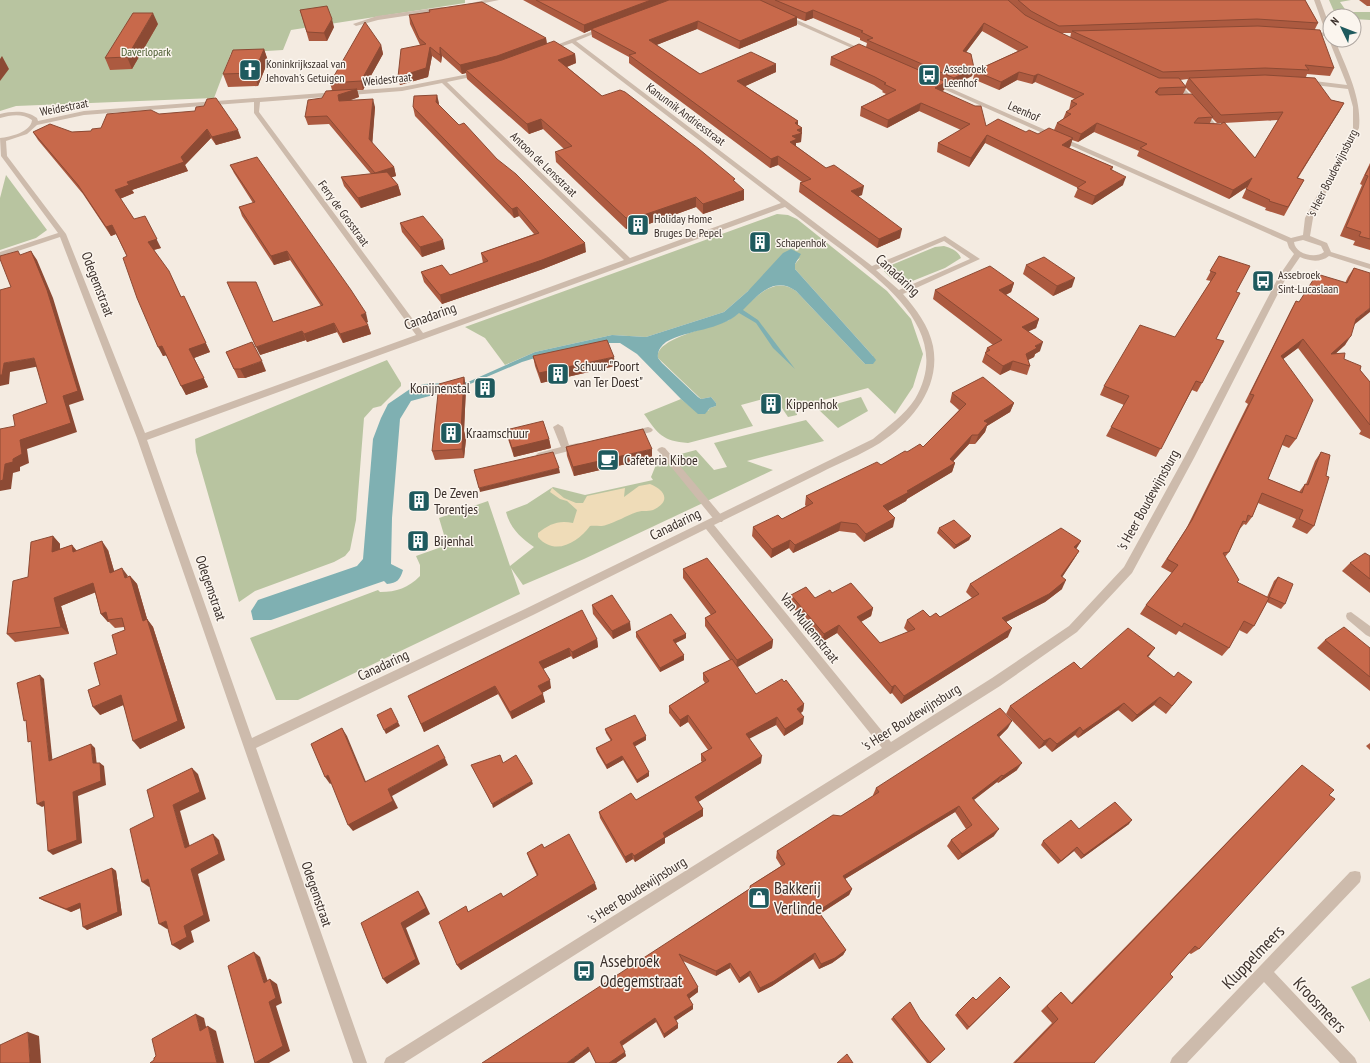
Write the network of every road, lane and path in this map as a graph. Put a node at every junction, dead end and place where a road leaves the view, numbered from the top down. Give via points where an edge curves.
1 (496, 0) edge
2 (1317, 0) edge
3 (466, 5) edge
4 (451, 7) edge
5 (777, 13) edge
6 (1322, 13) edge
7 (356, 24) dead end
8 (609, 27) edge
9 (1300, 32) edge
10 (1322, 34) edge
11 (573, 40) junction
12 (1335, 48) edge
13 (544, 51) edge
14 (871, 55) edge
15 (488, 71) edge
16 (922, 78) edge
17 (1298, 81) edge
18 (444, 82) junction
19 (1185, 83) edge
20 (1350, 87) junction
21 (257, 101) junction
22 (0, 116) edge
23 (34, 124) junction
24 (1201, 130) edge
25 (2, 140) edge
26 (786, 204) junction
27 (62, 234) junction
28 (1306, 238) junction
29 (1291, 241) junction
30 (1328, 253) junction
31 (1298, 254) junction
32 (0, 255) edge
33 (629, 261) junction
34 (1370, 267) edge
35 (871, 269) junction
36 (899, 293) junction
37 (420, 335) junction
38 (558, 428) dead end
39 (648, 430) dead end
40 (618, 437) edge
41 (142, 438) junction
42 (588, 444) edge
43 (566, 449) junction
44 (662, 450) dead end
45 (532, 457) edge
46 (719, 519) junction
47 (708, 525) junction
48 (1351, 616) dead end
49 (1370, 632) edge
50 (249, 745) junction
51 (890, 749) junction
52 (1354, 877) dead end
53 (1264, 971) junction
54 (360, 1063) edge
55 (391, 1063) edge
56 (1177, 1063) edge
57 (1350, 1063) edge

1 - 3 street
2 - 6 street
4 - 7 street via 377,18
5 - 14 street
8 - 11 street
9 - 10 street
11 - 13 street
11 - 26 street, Kanunnik Andriesstraat
12 - 20 street, 's Heer Boudewijnsburg
15 - 18 street, Weidestraat
16 - 29 street, Leenhof
17 - 20 street
18 - 21 street, Weidestraat via 402,90
18 - 33 street, Antoon de Lensstraat
19 - 24 street via 1174,84 1217,129
20 - 28 street, 's Heer Boudewijnsburg via 1359,117 1356,128 1309,218
21 - 23 street, Weidestraat via 84,113
21 - 37 street, Ferry de Grosstraat via 256,112
22 - 23 street via 27,114 35,119
23 - 25 street via 26,132
25 - 27 street, Odegemstraat via 4,156
26 - 33 street, Canadaring
26 - 35 street, Canadaring
27 - 32 street
27 - 41 street, Odegemstraat
28 - 29 street
28 - 30 street via 1324,245
29 - 31 street via 1291,247
30 - 31 street via 1318,258
30 - 34 street
31 - 51 street, 's Heer Boudewijnsburg via 1128,570 1073,628 996,682
33 - 37 street, Canadaring
35 - 36 street, Canadaring
35 - 36 street via 945,238 976,259
36 - 46 street, Canadaring via 914,311 925,331 930,349 928,380 918,401 901,421 876,441
37 - 41 street, Canadaring
38 - 43 street
39 - 40 street
41 - 50 street, Odegemstraat
42 - 43 street
43 - 45 street
44 - 46 street
46 - 47 street, Canadaring
47 - 50 street, Canadaring
47 - 51 street, Van Mullemstraat
48 - 49 street
50 - 54 street, Odegemstraat
51 - 55 street, 's Heer Boudewijnsburg
52 - 53 street, Kluppelmeers
53 - 56 street, Kluppelmeers
53 - 57 street, Kroosmeers

